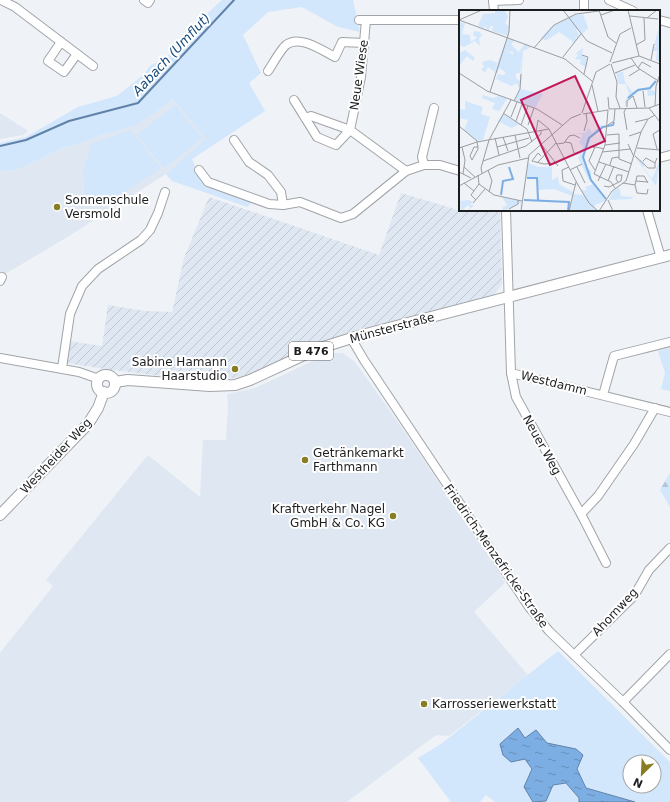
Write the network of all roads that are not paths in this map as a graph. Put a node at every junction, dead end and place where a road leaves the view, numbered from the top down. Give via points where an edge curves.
1 (2, 0) edge
2 (144, 0) edge
3 (150, 0) edge
4 (519, 0) edge
5 (609, 0) edge
6 (493, 1) edge
7 (631, 10) edge
8 (459, 20) edge
9 (660, 20) edge
10 (670, 23) edge
11 (61, 42) junction
12 (364, 42) junction
13 (77, 54) junction
14 (93, 66) dead end
15 (268, 71) dead end
16 (294, 100) dead end
17 (434, 108) dead end
18 (305, 118) junction
19 (350, 130) junction
20 (234, 140) dead end
21 (670, 155) edge
22 (660, 158) edge
23 (424, 165) junction
24 (199, 170) dead end
25 (406, 171) junction
26 (459, 171) edge
27 (164, 192) dead end
28 (283, 205) junction
29 (506, 211) edge
30 (646, 211) edge
31 (665, 256) edge
32 (508, 298) junction
33 (351, 338) junction
34 (670, 342) edge
35 (0, 358) edge
36 (62, 368) junction
37 (511, 373) junction
38 (99, 380) junction
39 (115, 382) junction
40 (104, 392) junction
41 (604, 395) junction
42 (655, 408) junction
43 (670, 412) edge
44 (0, 514) edge
45 (581, 514) junction
46 (670, 548) edge
47 (606, 562) dead end
48 (670, 654) edge
49 (574, 655) junction
50 (623, 702) junction
51 (670, 750) edge

1 - 11 street
2 - 3 street via 148,3
4 - 6 street
5 - 7 street
8 - 12 street, Neue Wiese via 362,20
9 - 10 street
11 - 13 street
11 - 13 street via 48,61 64,72
12 - 15 street via 342,42 335,57 307,43 292,42 286,45
12 - 19 street, Neue Wiese via 361,77
13 - 14 street
16 - 18 street
17 - 23 street via 422,157
18 - 19 street via 311,116
18 - 19 street via 317,138 336,145
19 - 25 street
20 - 28 street via 249,162 268,175 281,192
21 - 22 street
23 - 25 street
23 - 26 street via 440,165
24 - 28 street via 208,182 269,204
25 - 28 street via 353,214 341,218 300,202
27 - 36 street via 150,230 141,240 98,269 82,286 70,314
29 - 32 street, Westdamm
30 - 31 street
31 - 32 main road, Münsterstraße / B 476
32 - 33 main road, Münsterstraße / B 476
32 - 37 street, Westdamm
33 - 39 main road, Münsterstraße / B 476 via 317,349 235,385 210,386 128,380
33 - 49 street, Friedrich-Menzefricke-Straße via 529,607
34 - 41 street via 614,356
35 - 36 street
36 - 38 street
37 - 41 street, Westdamm
37 - 45 street, Neuer Weg via 516,397
38 - 39 main road via 108,375
38 - 40 main road via 98,387
39 - 40 main road via 112,390
40 - 44 main road, Westheider Weg via 88,424
41 - 42 street, Westdamm
42 - 43 street, Westdamm
42 - 45 street via 598,496
45 - 47 street, Neuer Weg
46 - 49 street, Ahornweg via 649,570 634,596
48 - 50 street
49 - 50 street, Friedrich-Menzefricke-Straße
50 - 51 street, Friedrich-Menzefricke-Straße

